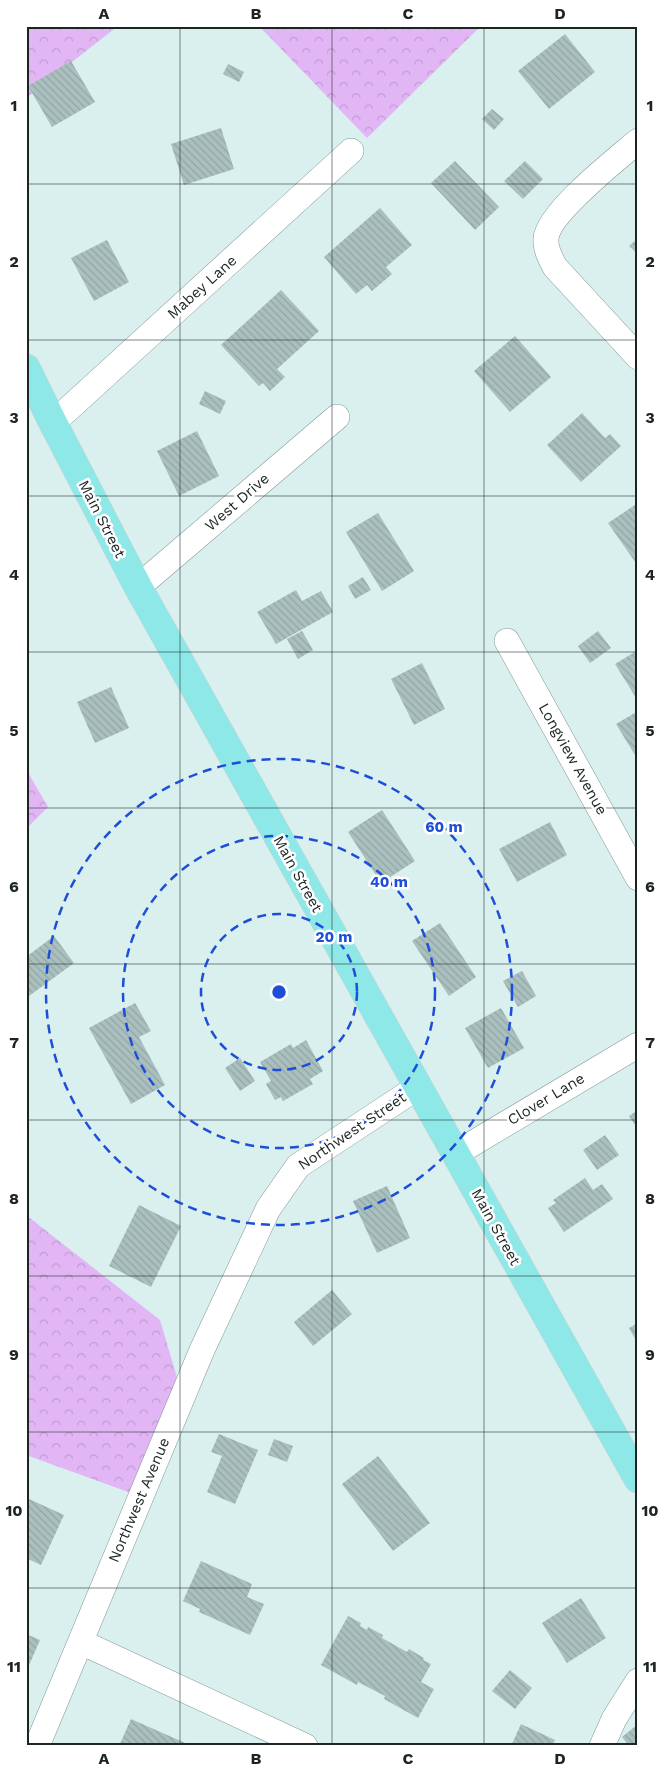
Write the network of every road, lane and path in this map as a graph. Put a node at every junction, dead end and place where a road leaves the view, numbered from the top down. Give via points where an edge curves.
1 (638, 141) edge
2 (351, 151) dead end
3 (638, 356) edge
4 (26, 368) edge
5 (337, 417) dead end
6 (53, 423) junction
7 (138, 587) junction
8 (507, 641) dead end
9 (638, 878) edge
10 (638, 1045) edge
11 (418, 1087) junction
12 (455, 1154) junction
13 (246, 1257) joint
14 (638, 1479) edge
15 (80, 1642) junction
16 (638, 1682) edge
17 (37, 1746) edge
18 (305, 1746) edge
19 (602, 1746) edge

1 - 3 street via 576,196 554,220 546,238 555,267
2 - 6 street, Mabey Lane
4 - 6 main road, Main Street
5 - 7 street, West Drive
6 - 7 main road, Main Street
7 - 11 main road, Main Street
8 - 9 street, Longview Avenue
10 - 12 street, Clover Lane
11 - 12 main road, Main Street
11 - 13 street, Northwest Street via 298,1166 268,1209
12 - 14 main road, Main Street
13 - 15 street, Northwest Avenue via 202,1350
15 - 17 street, Northwest Avenue
15 - 18 street
16 - 19 street via 614,1719

